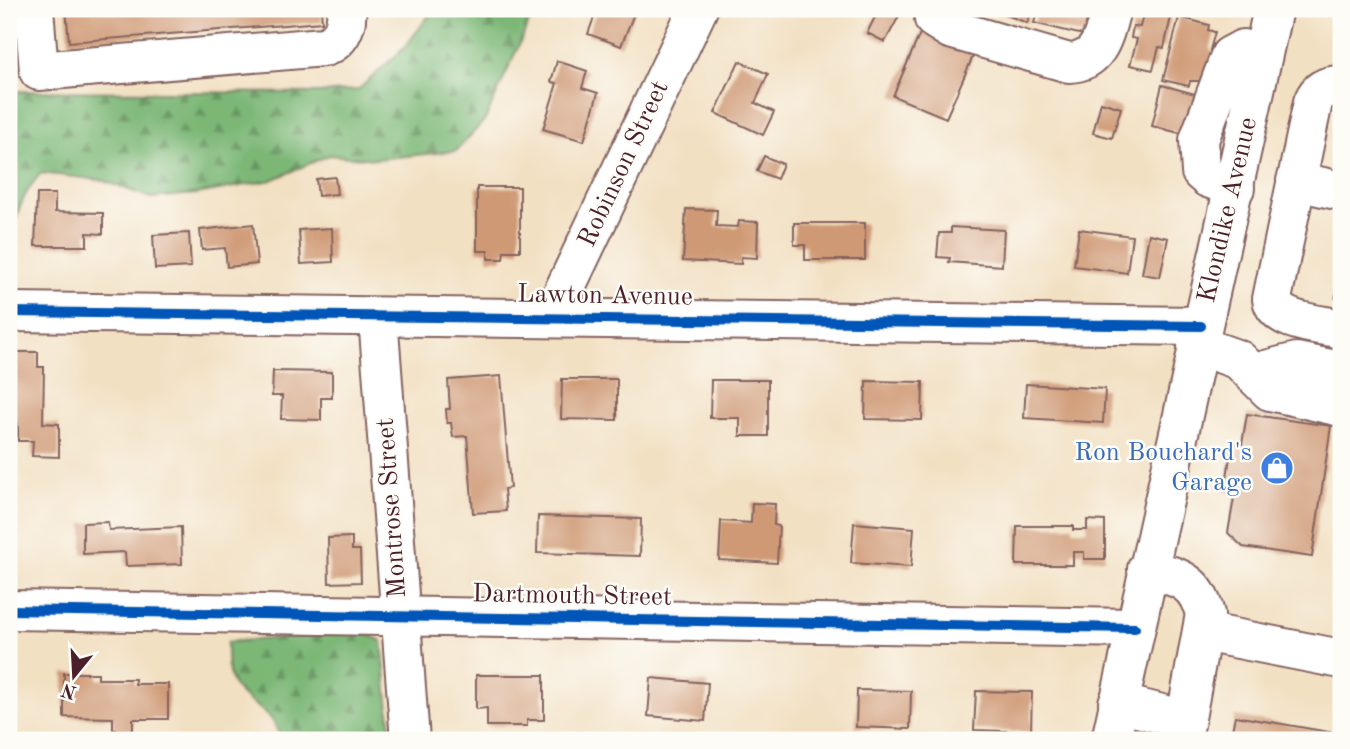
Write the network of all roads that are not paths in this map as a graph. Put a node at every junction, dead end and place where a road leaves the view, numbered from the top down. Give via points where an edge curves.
1 (34, 9) edge
2 (346, 9) edge
3 (698, 9) edge
4 (934, 9) edge
5 (1111, 9) edge
6 (1273, 9) edge
7 (1341, 85) edge
8 (1296, 181) junction
9 (1341, 191) edge
10 (9, 312) edge
11 (378, 317) junction
12 (551, 318) junction
13 (1341, 329) edge
14 (1199, 336) junction
15 (1341, 371) edge
16 (1254, 373) junction
17 (1341, 408) edge
18 (1147, 569) junction
19 (9, 610) edge
20 (399, 616) junction
21 (1135, 628) junction
22 (1203, 632) junction
23 (1341, 659) edge
24 (1118, 703) junction
25 (1184, 730) edge
26 (410, 740) edge
27 (1111, 740) edge

1 - 2 street via 39,71 324,47 340,36
3 - 12 street, Robinson Street
4 - 5 street via 934,19 950,29 1069,63 1095,52
6 - 14 street, Klondike Avenue
7 - 8 street via 1316,94
8 - 9 street
8 - 13 street via 1273,305 1285,316
10 - 11 street, Lawton Avenue
11 - 12 street, Lawton Avenue
11 - 20 street, Montrose Street
12 - 14 street, Lawton Avenue
14 - 16 street, Lawton Avenue
14 - 18 street, Klondike Avenue
15 - 16 street via 1297,362
16 - 17 street, Lawton Avenue via 1277,393
18 - 21 street, Klondike Avenue
18 - 22 street via 1191,585 1201,598
19 - 20 street, Dartmouth Street
20 - 21 street, Dartmouth Street
20 - 26 street, Montrose Street
21 - 24 street, Klondike Avenue
22 - 23 street
22 - 25 street
24 - 25 street
24 - 27 street, Klondike Avenue

